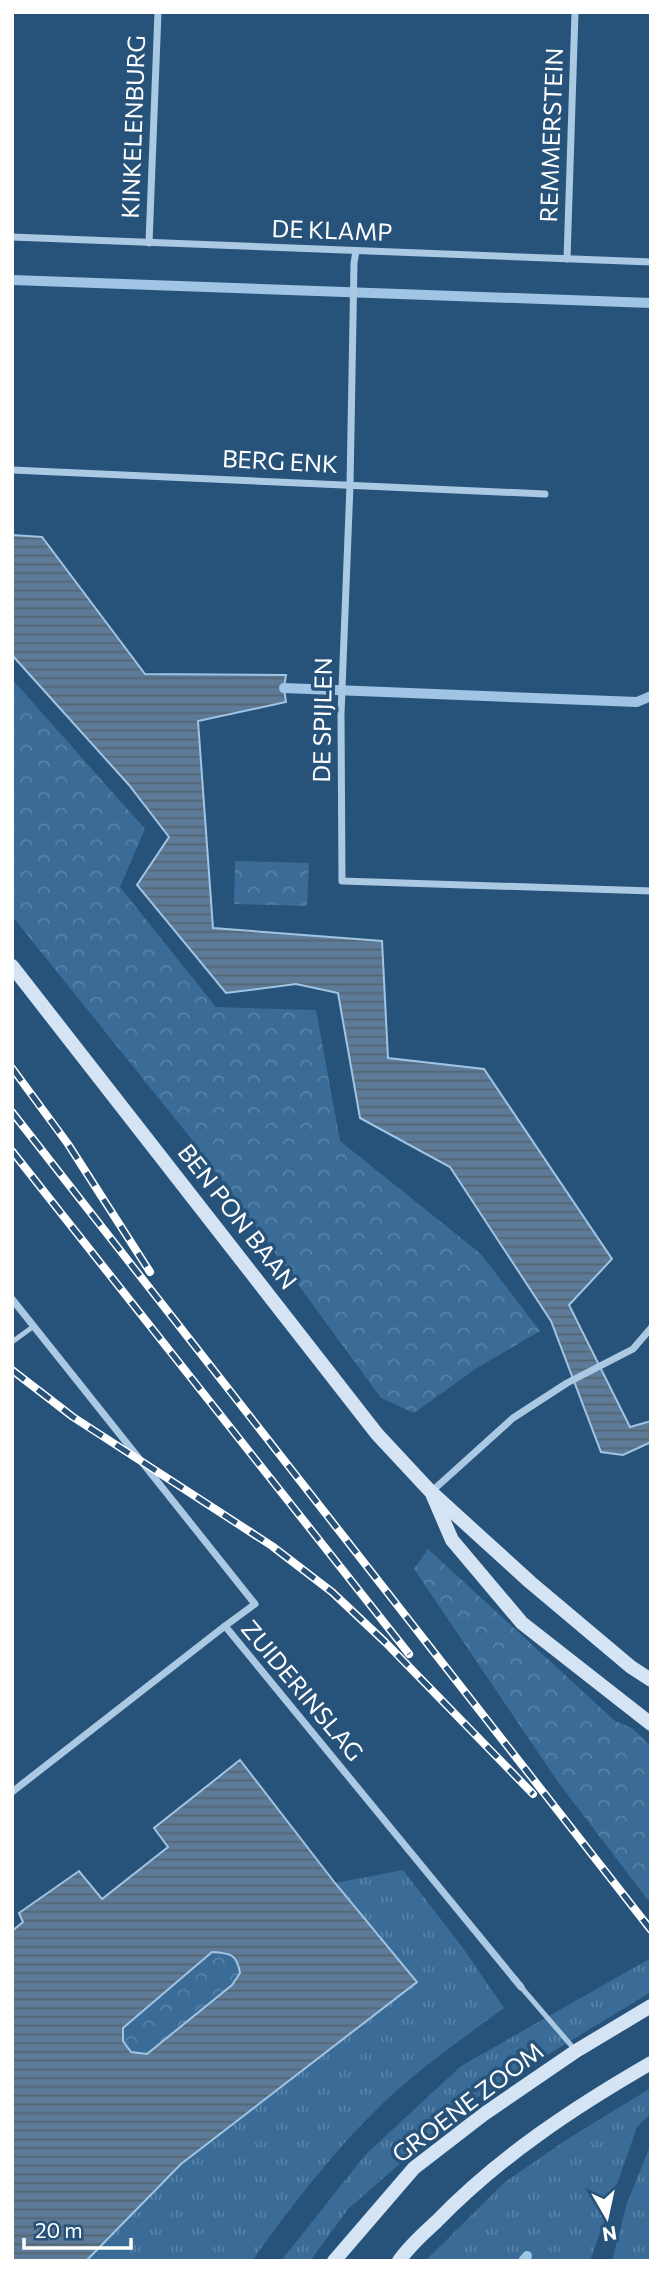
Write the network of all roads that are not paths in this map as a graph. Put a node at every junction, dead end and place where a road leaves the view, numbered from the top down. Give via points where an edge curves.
1 (158, 12) edge
2 (575, 12) edge
3 (12, 237) edge
4 (149, 243) junction
5 (356, 251) junction
6 (567, 259) junction
7 (651, 262) edge
8 (12, 470) edge
9 (350, 485) junction
10 (545, 494) dead end
11 (651, 891) edge
12 (12, 966) edge
13 (12, 1299) edge
14 (34, 1326) junction
15 (651, 1328) edge
16 (12, 1342) edge
17 (431, 1492) junction
18 (225, 1626) junction
19 (651, 1680) edge
20 (651, 1724) edge
21 (12, 1792) edge
22 (521, 1987) joint
23 (651, 2006) edge
24 (576, 2051) junction
25 (651, 2063) edge
26 (334, 2261) edge
27 (399, 2261) edge

1 - 4 street, KINKELENBURG
2 - 6 street, REMMERSTEIN
3 - 4 street, DE KLAMP
4 - 5 street, DE KLAMP
5 - 6 street, DE KLAMP
5 - 9 street, DE SPIJLEN
6 - 7 street, DE KLAMP
8 - 9 street, BERG ENK
9 - 10 street, BERG ENK
9 - 11 street, DE SPIJLEN via 341,714 342,881
12 - 17 street, BEN PON BAAN via 377,1434
13 - 14 street
14 - 16 lane
14 - 18 street via 255,1604
15 - 17 street via 633,1349 513,1418
17 - 19 street, BEN PON BAAN via 530,1582
17 - 20 street, BEN PON BAAN via 452,1540 522,1623
18 - 21 street, ZUIDERINSLAG
18 - 22 street, ZUIDERINSLAG
22 - 24 lane
23 - 24 street, GROENE ZOOM
24 - 26 street, GROENE ZOOM via 414,2168
25 - 27 street via 582,2103 513,2153 454,2202

